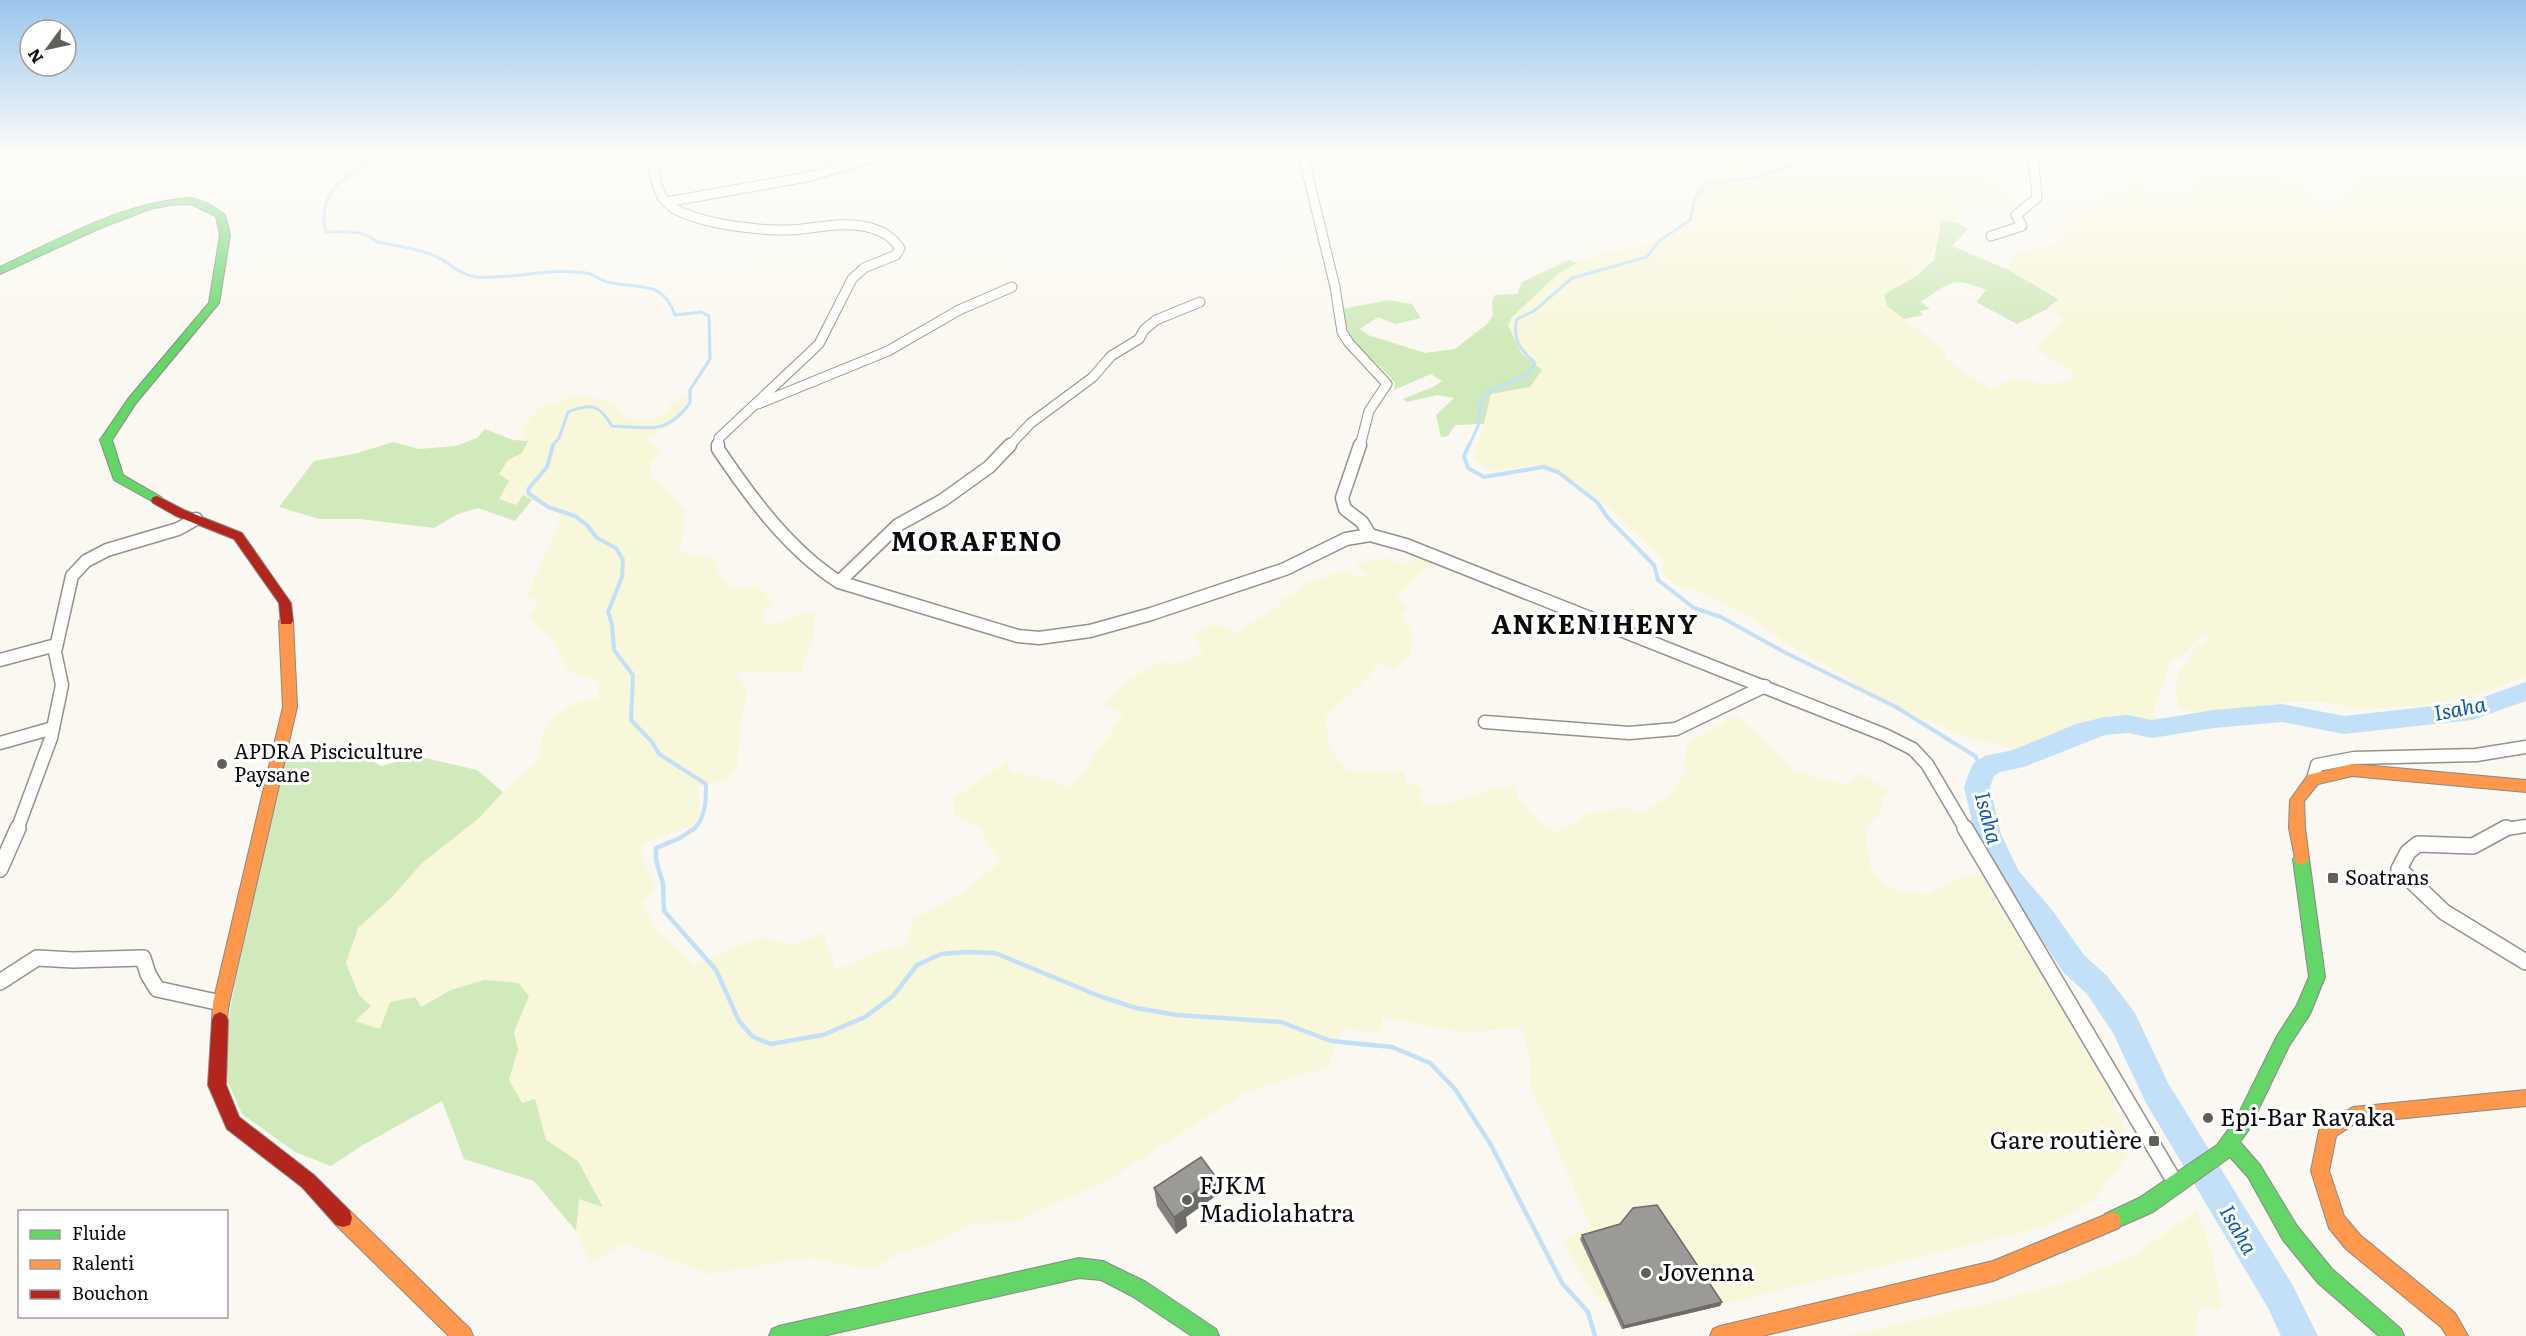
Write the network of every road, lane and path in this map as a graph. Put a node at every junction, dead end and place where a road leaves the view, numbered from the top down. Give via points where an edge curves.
1 (123, 217) edge
2 (221, 217) edge
3 (692, 217) edge
4 (1317, 217) edge
5 (2017, 217) edge
6 (1992, 236) dead end
7 (0, 271) edge
8 (1012, 286) dead end
9 (1200, 302) dead end
10 (750, 407) junction
11 (196, 519) junction
12 (1370, 535) junction
13 (839, 582) junction
14 (56, 649) junction
15 (0, 660) edge
16 (0, 667) edge
17 (1765, 686) junction
18 (1485, 722) dead end
19 (53, 728) junction
20 (0, 743) edge
21 (2526, 747) edge
22 (2313, 779) junction
23 (2526, 786) edge
24 (2526, 826) edge
25 (0, 869) edge
26 (2526, 962) edge
27 (0, 982) edge
28 (221, 1003) junction
29 (2526, 1098) edge
30 (2227, 1148) junction
31 (2176, 1184) junction
32 (464, 1336) edge
33 (778, 1336) edge
34 (1209, 1336) edge
35 (1720, 1336) edge
36 (2394, 1336) edge
37 (2458, 1336) edge

1 - 7 street
2 - 11 street via 225,235 214,303 132,401 106,440 118,477
3 - 10 street via 762,229 869,226 888,234 900,248 896,255 864,268 852,279 819,344
4 - 12 street via 1342,332 1387,384 1369,411 1342,498 1345,509 1362,522
5 - 6 street via 2022,226
8 - 10 street via 959,310 888,351
9 - 13 street via 1156,320 1139,339 1111,356 1093,377 1031,423 989,467 943,500 898,525
10 - 13 street via 719,438 718,449 800,554
11 - 14 street via 86,561 72,576
11 - 28 street via 238,536 285,603 290,707
12 - 13 street via 1346,539 1285,568 1151,614 1090,631 1040,638 1018,636
12 - 17 street via 1406,545
14 - 15 street
14 - 16 street
14 - 19 street via 62,685
17 - 18 street via 1676,729 1629,733
17 - 31 street via 1885,735 1913,749 1927,764
19 - 20 street
19 - 25 street
21 - 22 street via 2476,755 2354,758 2317,765
22 - 23 street via 2352,770
22 - 30 street via 2297,800 2317,977 2304,1009
24 - 26 street via 2502,829 2473,846 2418,844 2408,852 2399,869 2444,912
27 - 28 street via 37,958 143,958 157,989
28 - 32 street via 217,1085 233,1123 308,1182
29 - 37 street via 2353,1115 2328,1131 2320,1171 2336,1221 2353,1242 2448,1320
30 - 31 street
30 - 36 street via 2254,1171 2290,1233 2325,1276
31 - 35 street via 2146,1205 1993,1271
33 - 34 street via 1079,1268 1103,1271 1139,1289

